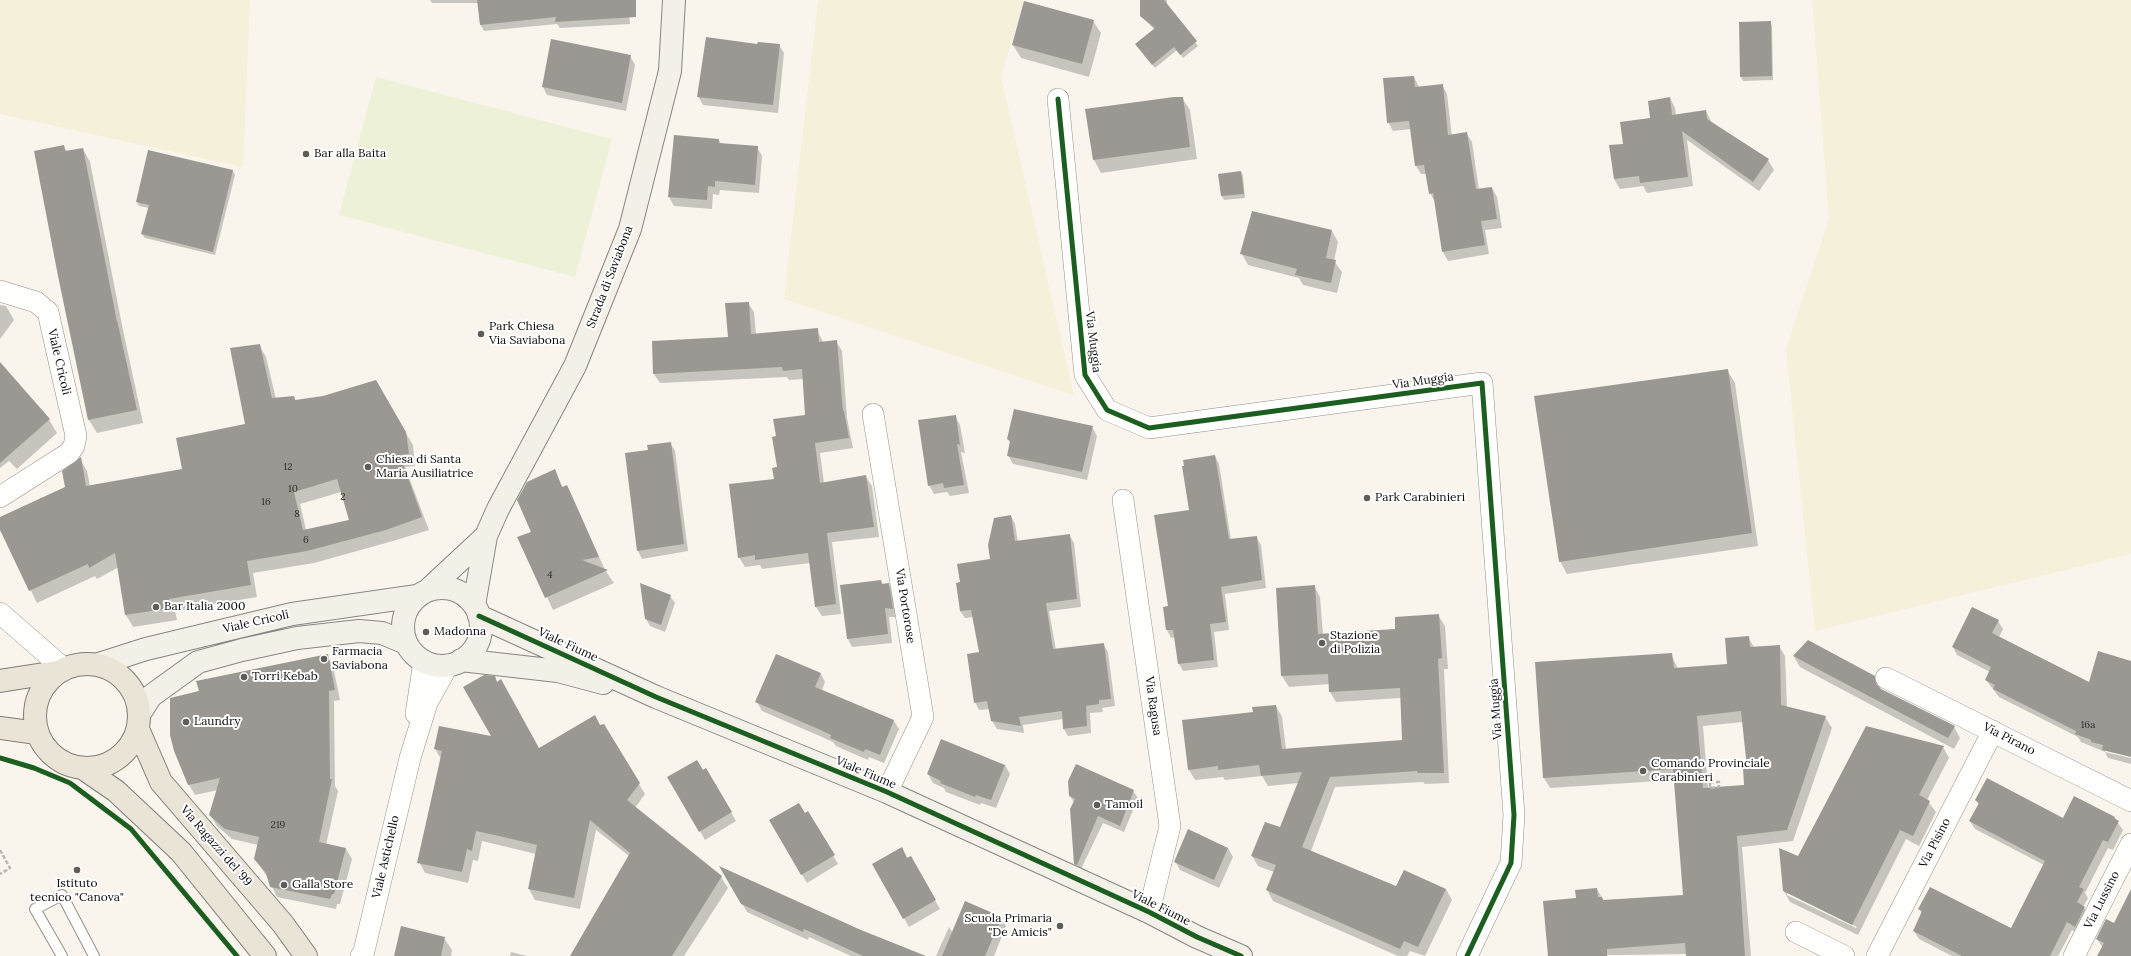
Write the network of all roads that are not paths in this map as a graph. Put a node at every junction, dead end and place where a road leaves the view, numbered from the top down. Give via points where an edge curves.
1 (674, 0) edge
2 (1058, 99) dead end
3 (0, 291) edge
4 (873, 414) dead end
5 (0, 497) edge
6 (1123, 500) dead end
7 (486, 536) junction
8 (423, 593) junction
9 (477, 611) junction
10 (0, 613) edge
11 (406, 643) junction
12 (424, 661) junction
13 (455, 663) junction
14 (99, 664) junction
15 (60, 670) junction
16 (1886, 678) dead end
17 (0, 681) edge
18 (656, 697) junction
19 (139, 721) junction
20 (0, 728) edge
21 (1993, 731) junction
22 (37, 733) junction
23 (410, 758) junction
24 (84, 769) junction
25 (887, 792) junction
26 (2131, 801) edge
27 (2131, 844) edge
28 (1149, 912) junction
29 (1796, 932) dead end
30 (62, 956) edge
31 (94, 956) edge
32 (265, 956) edge
33 (306, 956) edge
34 (361, 956) edge
35 (1241, 956) edge
36 (1467, 956) edge
37 (1844, 956) edge
38 (1877, 956) edge
39 (2074, 956) edge

1 - 7 street, Strada di Saviabona via 670,71 630,229 575,366
2 - 36 street, Via Muggia via 1085,375 1106,410 1149,428 1482,383 1514,815 1511,863
3 - 5 street, Viale Cricoli via 36,302 48,312 76,436 69,453
4 - 25 street, Via Portorose via 923,716
6 - 28 street, Via Ragusa via 1170,826
7 - 8 street, Strada di Saviabona
7 - 9 street, Strada di Saviabona
8 - 9 street via 441,588 454,590 465,596
8 - 11 street via 408,606 403,630
8 - 14 street, Viale Cricoli via 292,614 146,649
9 - 13 street via 480,629 478,642 471,652
9 - 18 street, Viale Fiume
10 - 15 street
11 - 12 street via 413,653
11 - 19 street, Viale Cricoli via 382,633 359,631 297,638 198,662 151,696
12 - 13 street via 436,665
12 - 23 street, Viale Astichello
13 - 18 street, Viale Fiume via 558,672
13 - 23 street, Viale Astichello via 427,703
14 - 15 main road, Viale Cricoli via 75,664
14 - 19 main road, Viale Cricoli via 114,671 127,682 136,697
15 - 17 main road, Viale Cricoli
15 - 22 main road, Viale Cricoli via 45,683 37,699 34,716
16 - 21 street, Via Pirano
18 - 25 street, Viale Fiume
19 - 24 main road, Viale Cricoli via 131,745 118,758 102,766
19 - 33 main road, Via Ragazzi del '99 via 161,782 283,924
20 - 22 main road
21 - 26 street, Via Pirano
21 - 38 street, Via Pisino
22 - 24 main road, Viale Cricoli via 55,758 69,766
23 - 34 street, Viale Astichello
24 - 32 main road via 116,791 181,852
25 - 28 street, Viale Fiume
27 - 39 street, Via Lussino
28 - 35 street, Viale Fiume
29 - 37 street
30 - 31 lane via 35,909 62,895

